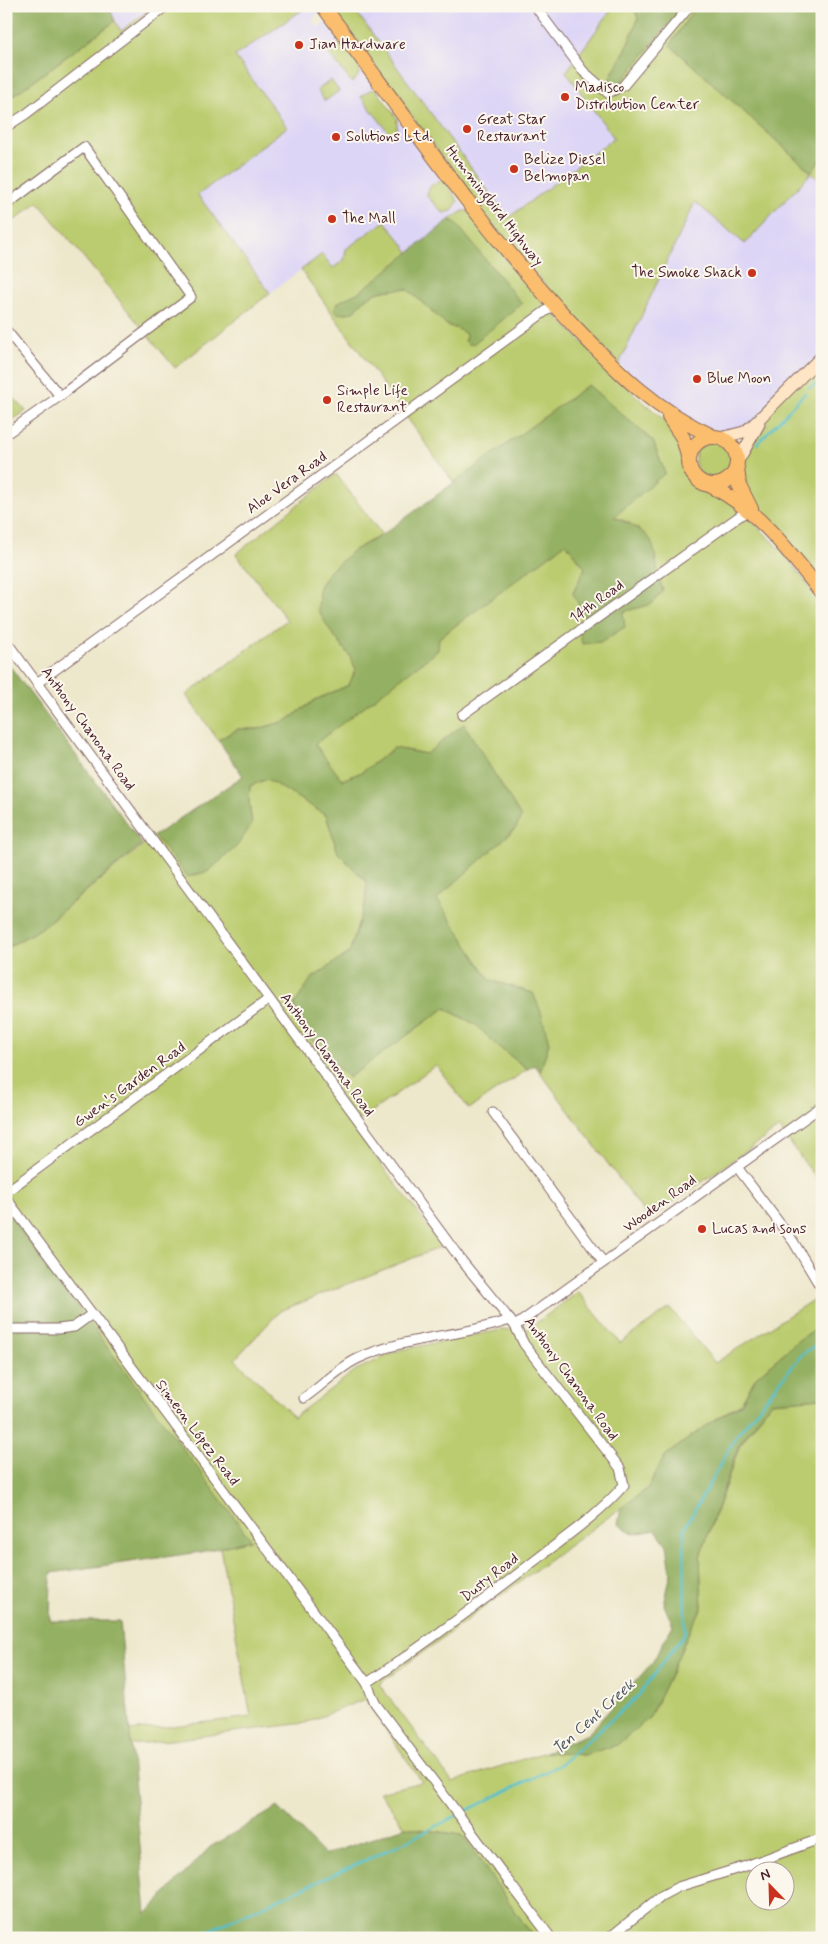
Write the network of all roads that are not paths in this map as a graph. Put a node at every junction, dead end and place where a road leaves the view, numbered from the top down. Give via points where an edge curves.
1 (166, 6) edge
2 (323, 6) edge
3 (535, 6) edge
4 (690, 6) edge
5 (6, 126) edge
6 (6, 205) edge
7 (554, 305) junction
8 (6, 330) edge
9 (822, 356) edge
10 (60, 396) junction
11 (660, 407) junction
12 (765, 414) junction
13 (6, 434) edge
14 (717, 437) junction
15 (689, 461) junction
16 (737, 465) junction
17 (707, 484) junction
18 (748, 510) junction
19 (760, 521) junction
20 (822, 593) edge
21 (6, 641) edge
22 (37, 683) junction
23 (462, 715) dead end
24 (269, 999) junction
25 (822, 1106) edge
26 (493, 1112) dead end
27 (737, 1167) junction
28 (6, 1192) edge
29 (6, 1198) edge
30 (603, 1262) junction
31 (820, 1286) dead end
32 (92, 1314) junction
33 (513, 1323) junction
34 (6, 1329) edge
35 (304, 1398) dead end
36 (624, 1485) joint
37 (367, 1683) junction
38 (822, 1838) edge
39 (551, 1938) edge
40 (609, 1938) edge

1 - 5 street
2 - 7 main road, Hummingbird Highway via 502,246
3 - 4 street via 582,71 608,93 623,86
6 - 10 street via 84,147 191,297
7 - 11 main road, Hummingbird Highway via 623,377
7 - 22 street, Aloe Vera Road
8 - 10 street
9 - 12 main road
10 - 13 street
11 - 14 main road, Hummingbird Highway
11 - 15 main road, Hummingbird Highway via 679,430
12 - 14 main road via 744,432
12 - 16 main road
14 - 15 main road via 707,438 694,446
14 - 16 main road via 733,447
15 - 17 main road via 694,476
16 - 17 main road via 722,484
16 - 19 main road via 742,494
17 - 18 main road
18 - 19 main road
18 - 23 street, 14th Road
19 - 20 main road
21 - 22 street, Anthony Chanona Road
22 - 24 street, Anthony Chanona Road
24 - 28 street, Gwen's Garden Road
24 - 33 street, Anthony Chanona Road via 462,1261
25 - 27 street, Wooden Road
26 - 30 street
27 - 30 street, Wooden Road
27 - 31 street via 792,1241
29 - 32 street, Simeon López Road
30 - 33 street, Wooden Road
32 - 34 street via 74,1327
32 - 37 street, Simeon López Road
33 - 35 street, Wooden Road via 396,1344 341,1369
33 - 36 street, Anthony Chanona Road via 524,1344 620,1468
36 - 37 street, Dusty Road via 579,1527 425,1644
37 - 39 street, Simeon López Road via 375,1703
38 - 40 street via 678,1887 661,1896

